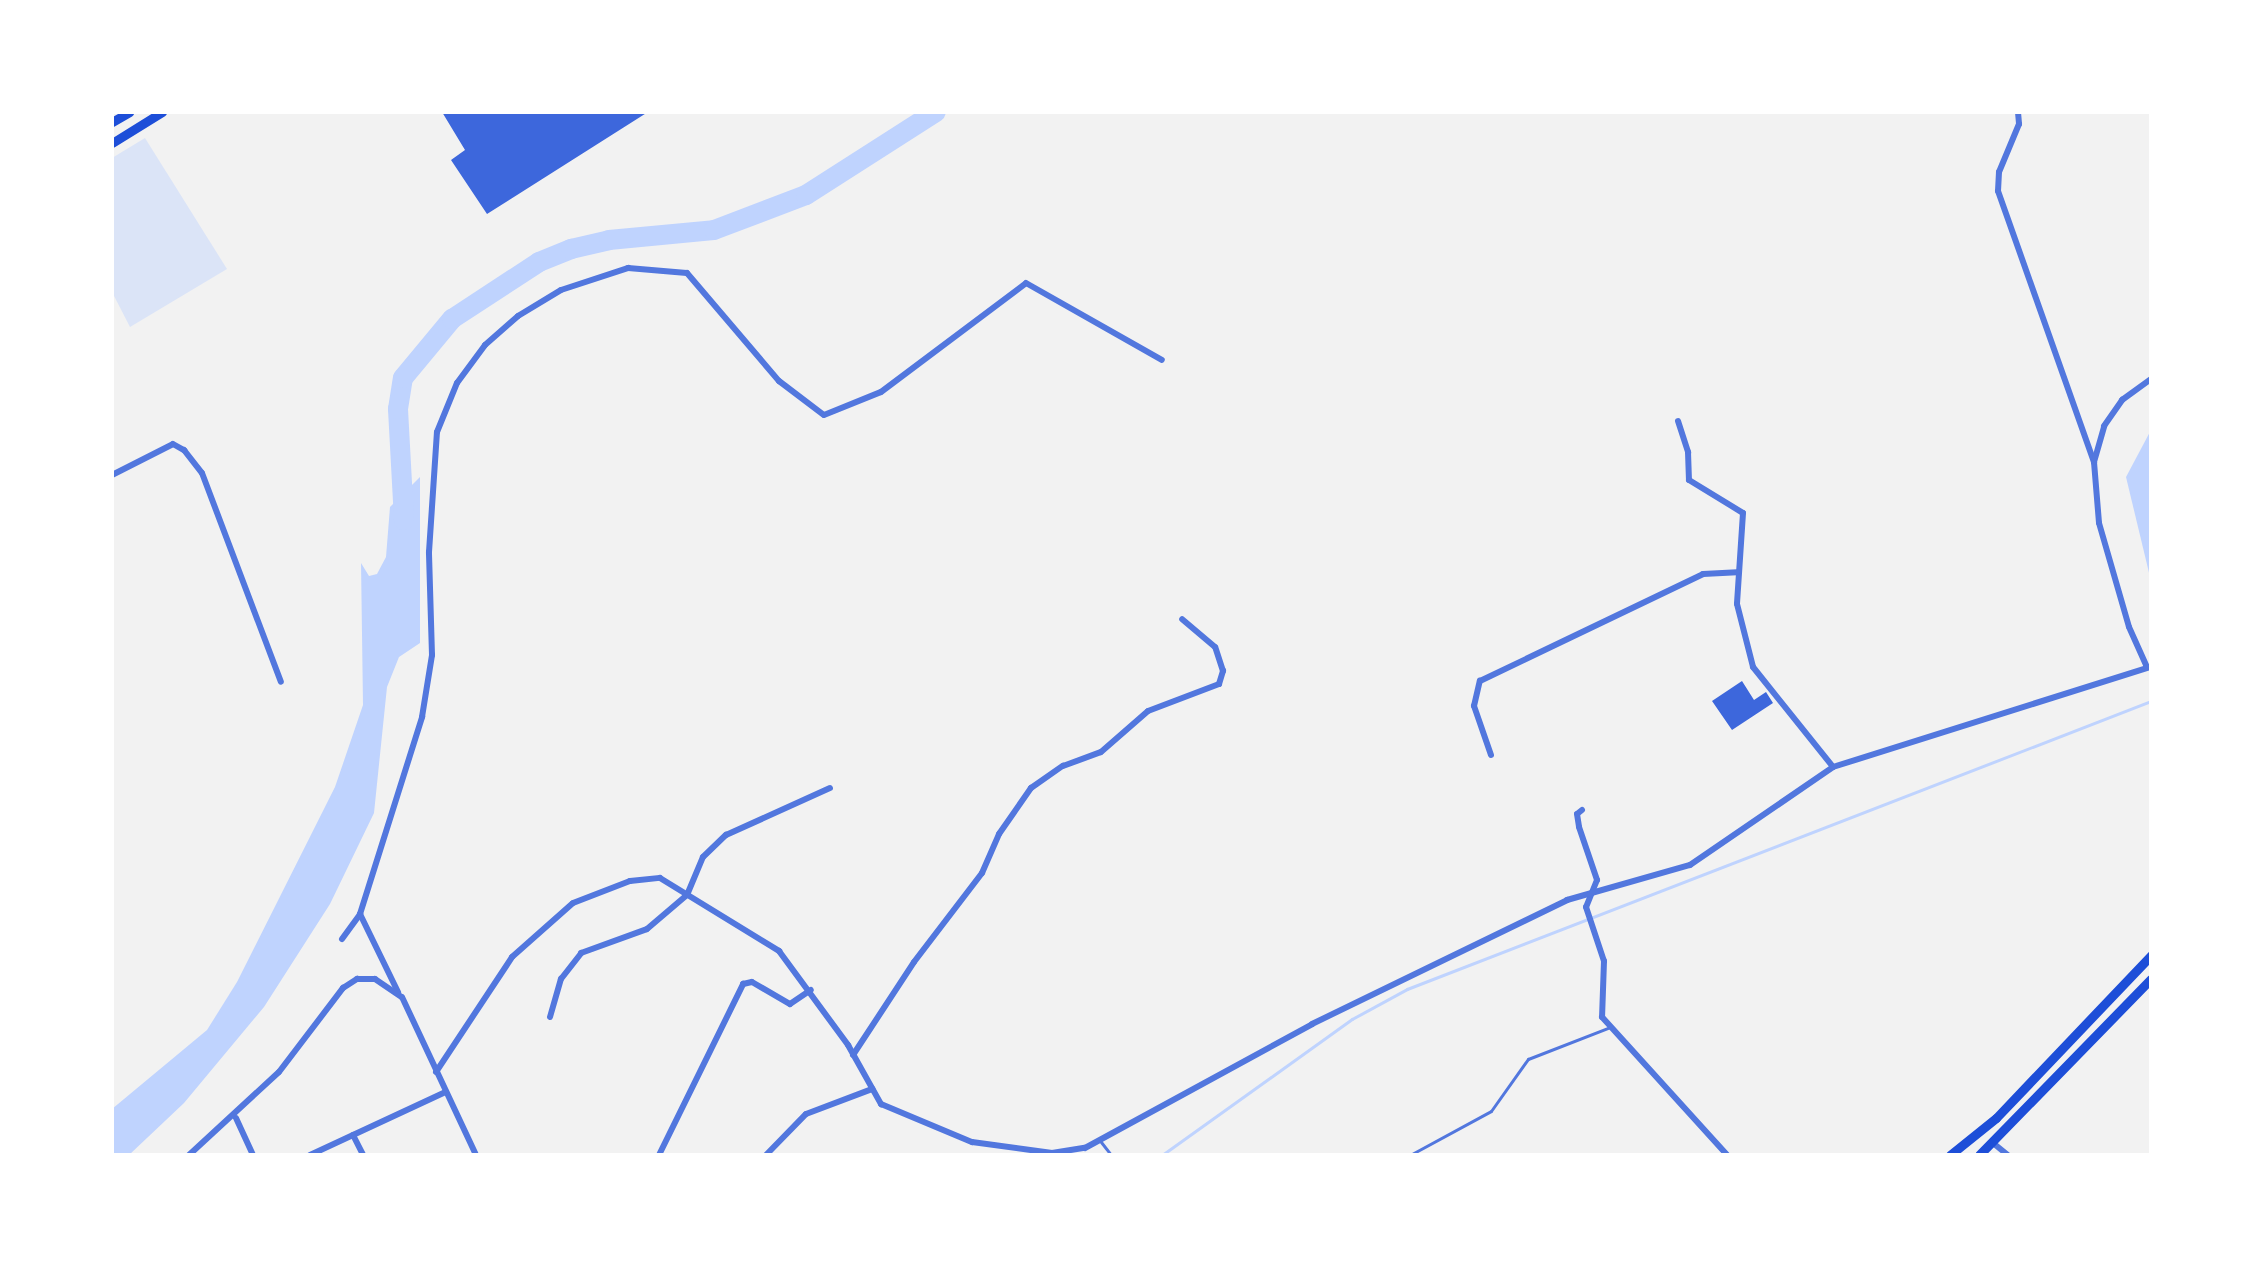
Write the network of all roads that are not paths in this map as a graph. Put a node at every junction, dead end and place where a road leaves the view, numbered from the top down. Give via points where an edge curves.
1 (129, 112) edge
2 (162, 112) edge
3 (2018, 112) edge
4 (112, 122) edge
5 (112, 143) edge
6 (1162, 360) dead end
7 (2151, 379) edge
8 (1678, 421) dead end
9 (2094, 462) junction
10 (112, 475) edge
11 (1737, 572) junction
12 (1182, 619) dead end
13 (2148, 666) edge
14 (281, 682) dead end
15 (1491, 755) dead end
16 (1833, 767) junction
17 (830, 788) dead end
18 (1582, 810) dead end
19 (1592, 891) junction
20 (687, 895) junction
21 (360, 914) junction
22 (342, 939) dead end
23 (2151, 955) edge
24 (2151, 979) edge
25 (811, 990) junction
26 (400, 995) junction
27 (550, 1017) dead end
28 (1614, 1026) junction
29 (853, 1055) junction
30 (436, 1072) junction
31 (872, 1089) junction
32 (446, 1092) junction
33 (236, 1118) junction
34 (353, 1135) junction
35 (1100, 1141) junction
36 (1993, 1143) junction
37 (189, 1155) edge
38 (253, 1155) edge
39 (310, 1155) edge
40 (363, 1155) edge
41 (476, 1155) edge
42 (659, 1155) edge
43 (766, 1155) edge
44 (1111, 1155) edge
45 (1410, 1155) edge
46 (1727, 1155) edge
47 (1950, 1155) edge
48 (1979, 1155) edge
49 (2008, 1155) edge

1 - 4 main road
2 - 5 main road
3 - 9 street via 1998,191
6 - 21 street via 1026,283 881,392 824,415 779,381 687,273 628,268 561,290 518,316 485,345 457,383 437,432 432,458 429,670 422,717
7 - 9 street via 2122,400 2104,426
8 - 11 street via 1688,452 1689,480 1743,513
9 - 13 street via 2099,523 2129,627
10 - 14 street via 173,444 184,450 202,473
11 - 15 street via 1703,574 1480,681 1474,706
11 - 16 street via 1737,604 1753,667
12 - 29 street via 1215,647 1223,671 1219,684 1148,711 1101,752 1063,766 1031,788 999,834 982,873 914,962
13 - 16 street
16 - 19 street via 1690,865
17 - 20 street via 726,835 703,857
18 - 19 street via 1577,814 1579,827 1597,880
19 - 28 street via 1586,907 1604,961 1602,1017
19 - 35 street via 1392,983
20 - 25 street via 779,951
20 - 27 street via 638,935 581,953 561,979
20 - 30 street via 660,878 630,881 573,903 505,965
21 - 22 street
21 - 26 street
23 - 47 main road via 1996,1118
24 - 36 main road
25 - 29 street
25 - 42 street via 790,1004 752,982 743,984
26 - 30 street
26 - 33 street via 375,979 357,979 343,988
28 - 45 lane via 1528,1059 1491,1111
28 - 46 street
29 - 31 street
30 - 32 street
31 - 35 street via 881,1104 972,1142 1052,1153
31 - 43 street via 806,1114
32 - 34 street
32 - 41 street
33 - 37 street
33 - 38 street
34 - 39 street
34 - 40 street
35 - 44 lane
36 - 48 main road
36 - 49 street

